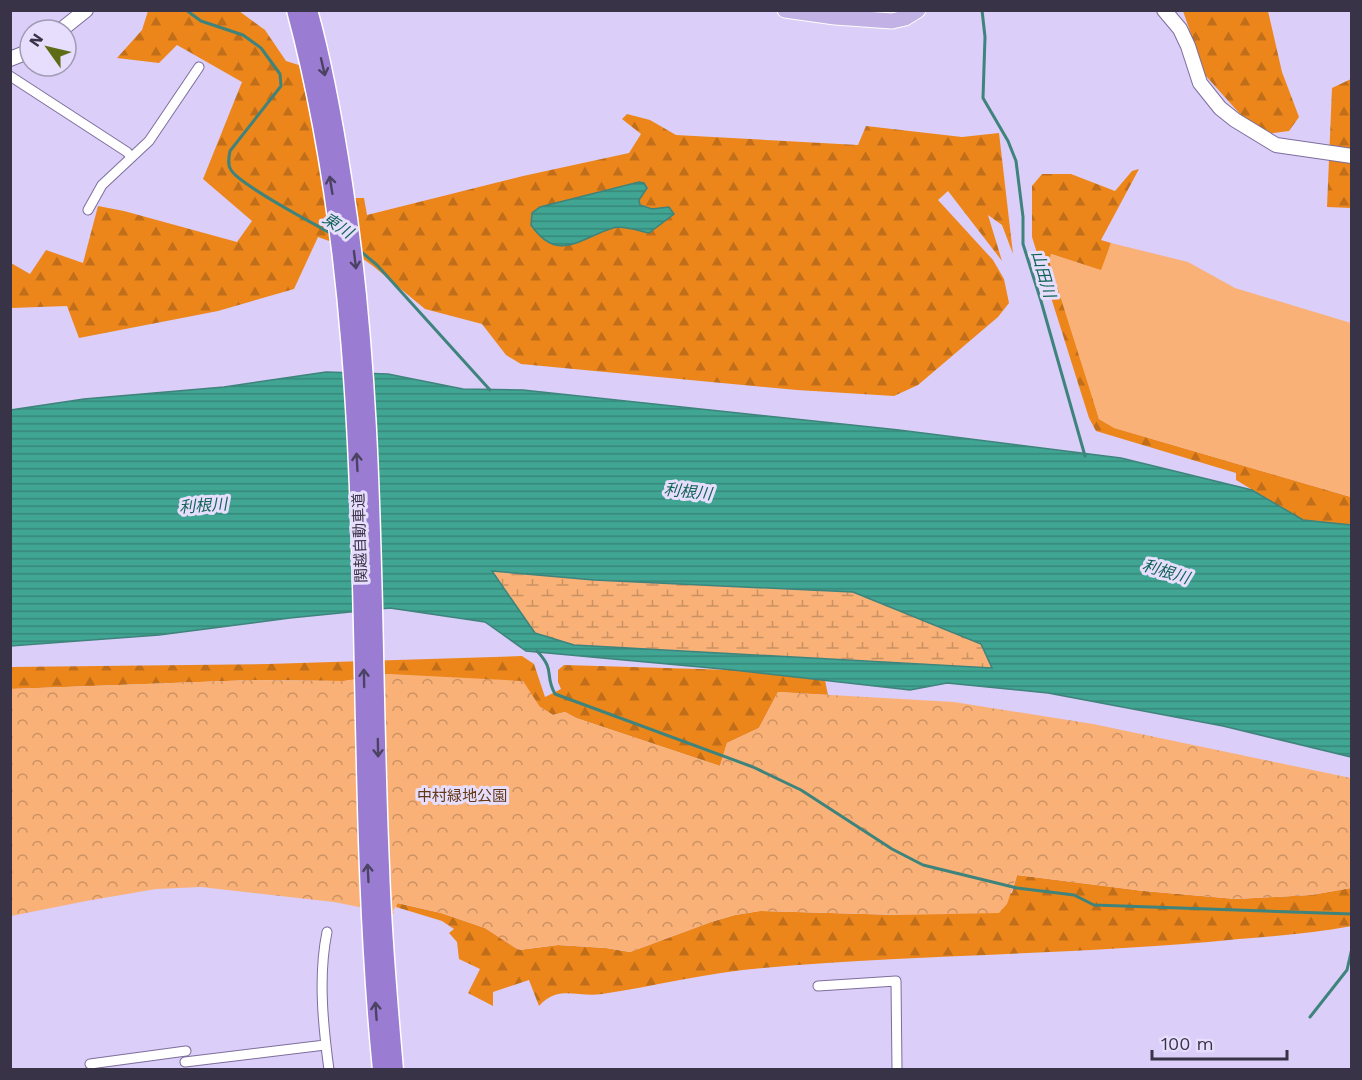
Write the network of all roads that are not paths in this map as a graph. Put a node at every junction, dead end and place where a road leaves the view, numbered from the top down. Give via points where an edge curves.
1 (295, 10) edge
2 (309, 10) edge
3 (785, 10) edge
4 (918, 10) edge
5 (1164, 10) edge
6 (199, 67) dead end
7 (10, 76) edge
8 (1351, 156) edge
9 (131, 157) junction
10 (88, 210) dead end
11 (327, 932) dead end
12 (377, 932) junction
13 (818, 986) dead end
14 (325, 1045) junction
15 (186, 1051) dead end
16 (185, 1062) dead end
17 (90, 1064) dead end
18 (328, 1070) edge
19 (381, 1070) edge
20 (395, 1070) edge
21 (897, 1070) edge

12 -> 1 highway, 関越自動車道 via 365,791 361,555 351,345 326,153
2 -> 12 highway, 関越自動車道 via 338,145 363,342 371,483 381,866
3 - 4 main road via 892,21
5 - 8 main road via 1180,29 1200,83 1236,120 1286,147
6 - 9 street via 149,141
7 - 9 street
9 - 10 street via 102,185
11 - 14 street via 323,971
19 -> 12 highway, 関越自動車道
12 - 20 highway, 関越自動車道
13 - 21 street via 896,981
14 - 16 street
14 - 18 street
15 - 17 street

